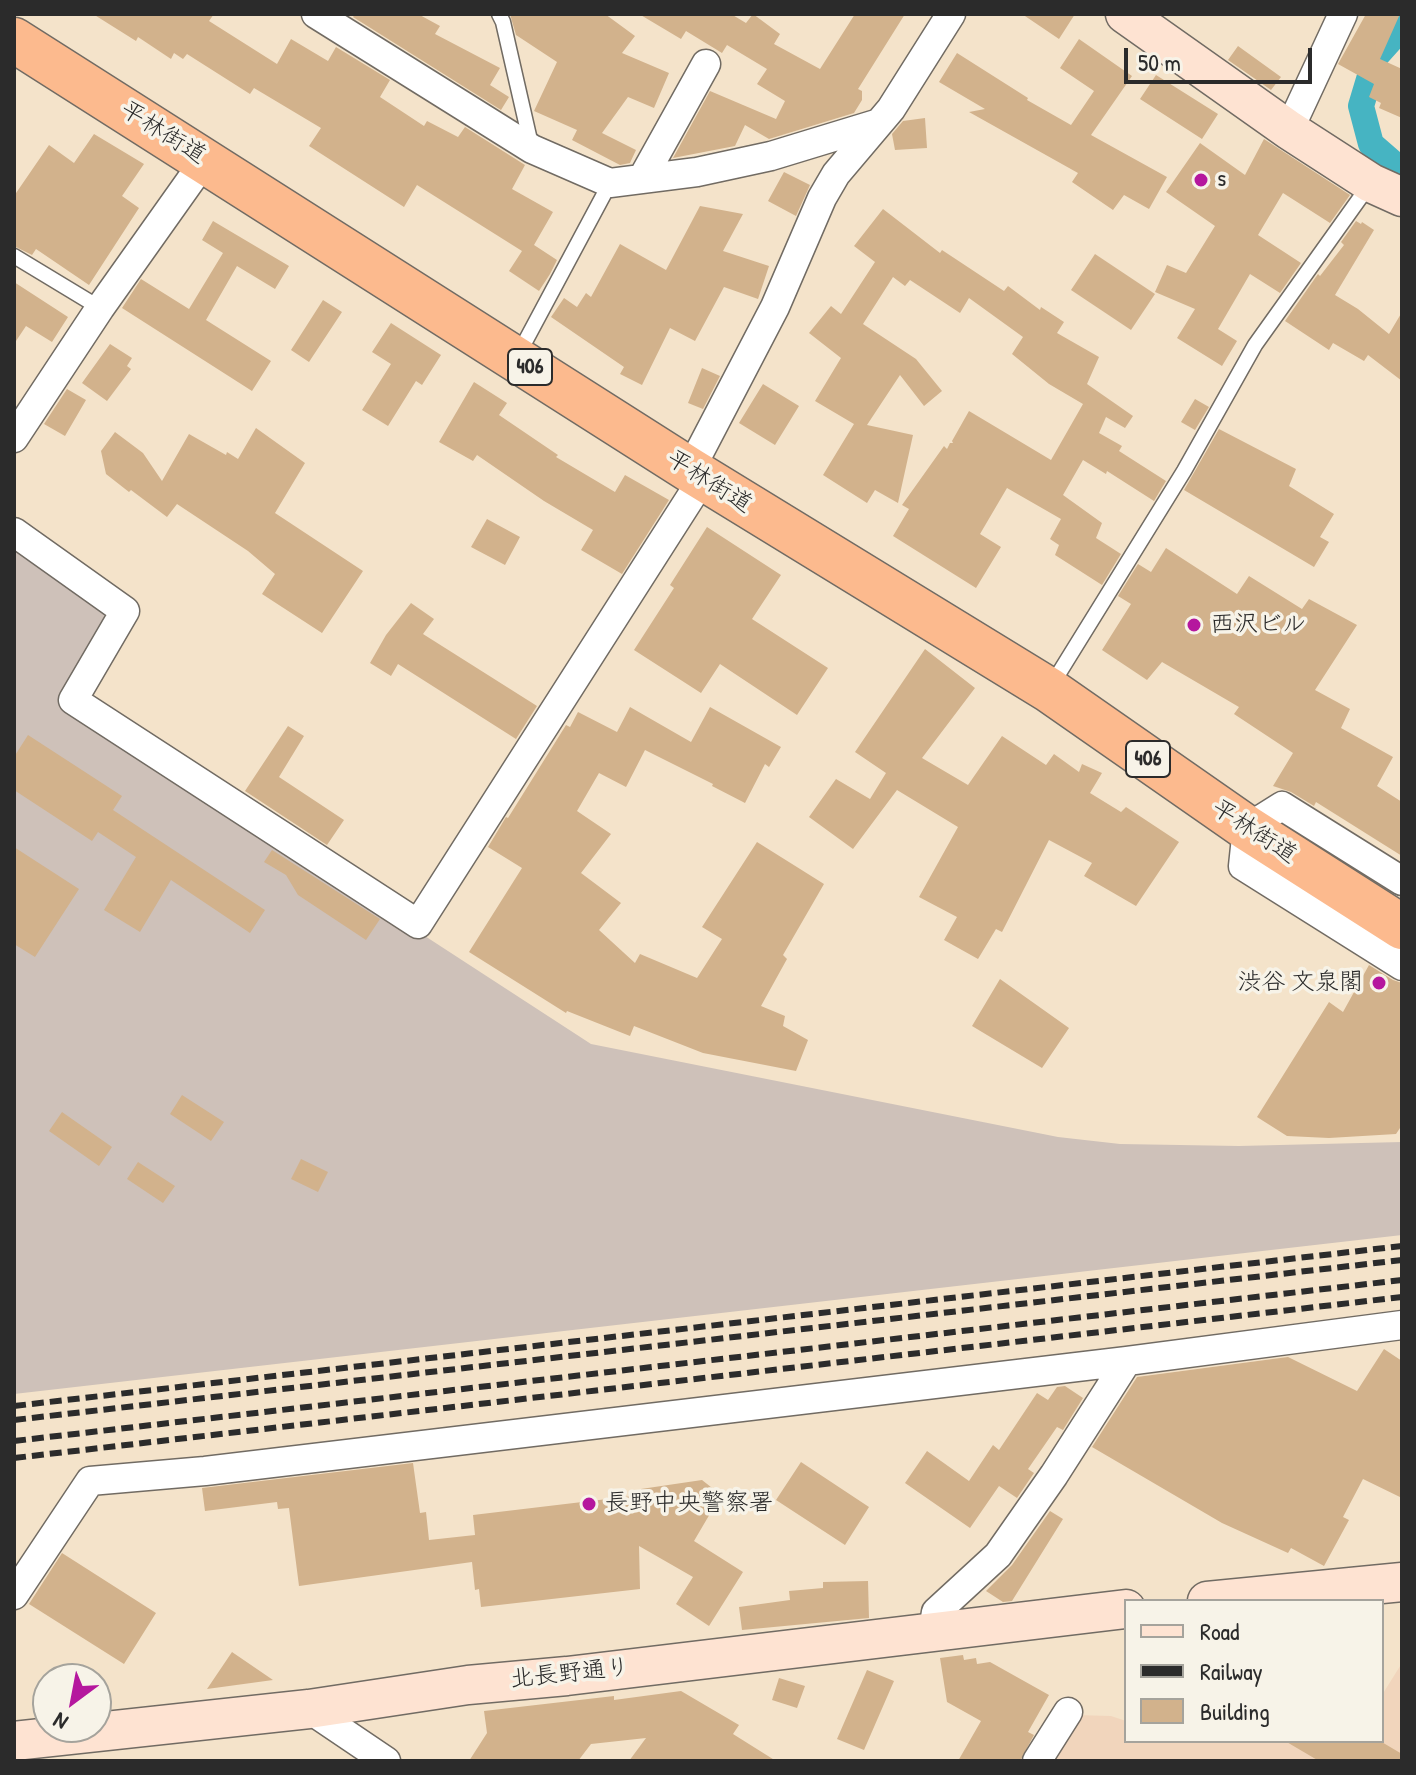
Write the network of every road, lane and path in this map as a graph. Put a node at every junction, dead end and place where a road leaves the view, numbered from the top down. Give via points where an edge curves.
1 (316, 14) edge
2 (499, 14) edge
3 (951, 14) edge
4 (1125, 14) edge
5 (1343, 14) edge
6 (14, 40) edge
7 (706, 64) dead end
8 (876, 124) junction
9 (1289, 130) junction
10 (532, 149) junction
11 (205, 160) junction
12 (642, 179) junction
13 (610, 183) junction
14 (1386, 190) edge
15 (14, 256) edge
16 (100, 308) junction
17 (516, 358) junction
18 (14, 438) edge
19 (696, 474) junction
20 (14, 532) edge
21 (1049, 690) junction
22 (1247, 828) junction
23 (1402, 881) edge
24 (1402, 927) edge
25 (1402, 966) edge
26 (1402, 1325) edge
27 (1127, 1361) junction
28 (1402, 1582) edge
29 (14, 1595) edge
30 (1228, 1599) edge
31 (1124, 1609) edge
32 (933, 1630) junction
33 (309, 1709) junction
34 (1068, 1712) dead end
35 (14, 1741) edge
36 (386, 1761) edge
37 (1037, 1761) edge

1 - 10 street
2 - 10 lane
3 - 8 street
4 - 9 street
5 - 9 street
6 - 11 highway, 平林街道 / 406
7 - 12 street
8 - 12 street via 771,156
8 - 19 street via 822,198
9 - 14 street
10 - 13 street
11 - 16 street
11 - 17 highway, 平林街道 / 406
12 - 13 street
13 - 17 lane
14 - 21 lane via 1255,345
15 - 16 lane
16 - 18 street
17 - 19 highway, 平林街道 / 406
19 - 20 street via 418,924 73,700 125,611
19 - 21 highway, 平林街道 / 406
21 - 22 highway, 平林街道 / 406
22 - 23 street via 1282,806
22 - 24 highway, 平林街道 / 406
22 - 25 street via 1243,866
26 - 27 street
27 - 29 street via 90,1481
27 - 32 street via 998,1555 936,1612
28 - 30 street
31 - 32 street, 北長野通り
32 - 33 street, 北長野通り
33 - 35 street, 北長野通り
33 - 36 street
34 - 37 street

